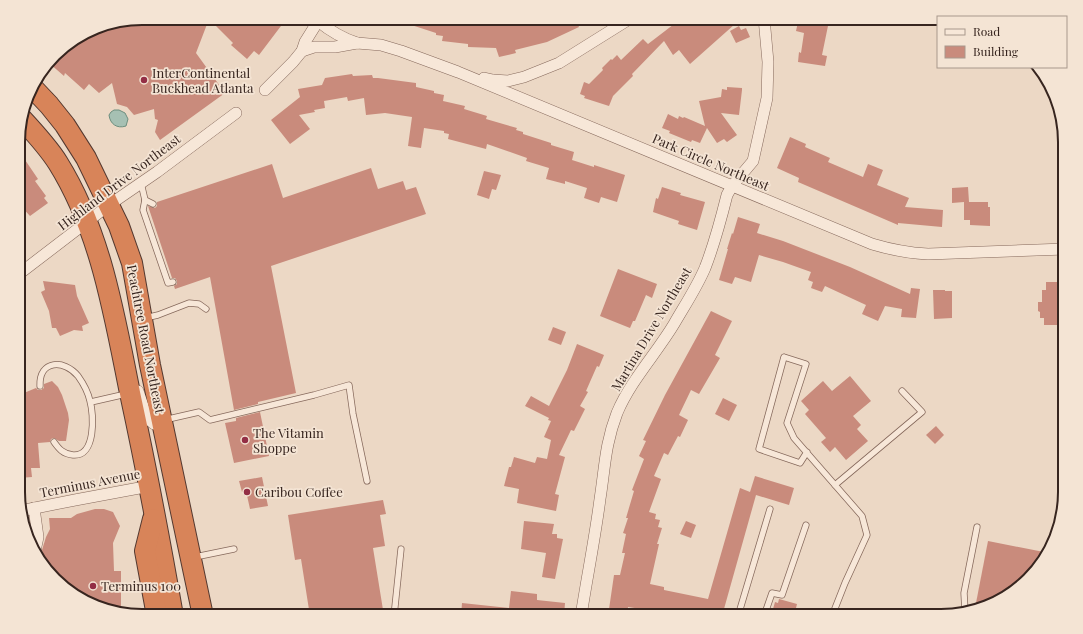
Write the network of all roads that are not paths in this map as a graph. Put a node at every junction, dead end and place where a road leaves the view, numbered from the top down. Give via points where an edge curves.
1 (316, 25) edge
2 (326, 25) edge
3 (620, 25) edge
4 (765, 25) edge
5 (357, 43) junction
6 (302, 51) junction
7 (458, 72) junction
8 (265, 90) dead end
9 (37, 92) edge
10 (236, 113) dead end
11 (26, 125) edge
12 (141, 183) junction
13 (732, 186) junction
14 (145, 200) junction
15 (153, 204) dead end
16 (109, 205) junction
17 (87, 222) junction
18 (1058, 249) edge
19 (25, 267) edge
20 (173, 282) dead end
21 (206, 310) dead end
22 (142, 319) junction
23 (119, 337) junction
24 (40, 386) dead end
25 (902, 391) dead end
26 (130, 393) junction
27 (90, 402) junction
28 (162, 421) junction
29 (54, 442) dead end
30 (807, 452) junction
31 (367, 481) dead end
32 (835, 484) junction
33 (150, 486) junction
34 (34, 508) junction
35 (770, 509) dead end
36 (27, 510) edge
37 (155, 513) junction
38 (806, 525) dead end
39 (977, 527) dead end
40 (37, 543) edge
41 (234, 549) dead end
42 (401, 549) dead end
43 (191, 558) junction
44 (965, 607) edge
45 (156, 609) edge
46 (173, 609) edge
47 (202, 609) edge
48 (395, 609) edge
49 (582, 609) edge
50 (740, 609) edge
51 (766, 609) edge
52 (835, 609) edge

1 - 6 street
2 - 5 street, Park Circle Northeast via 344,39
3 - 7 street via 559,63 524,77 508,81 493,80
4 - 13 street, Martina Drive Northeast via 768,62 767,98 754,161
5 - 6 street, Park Circle Northeast via 314,47
5 - 7 street, Park Circle Northeast via 381,45
6 - 8 street
7 - 13 street, Park Circle Northeast
9 - 16 highway, Peachtree Road Northeast via 65,125 86,158
10 - 12 street, Highland Drive Northeast
11 - 17 highway, Peachtree Road Northeast via 57,162
12 - 14 lane
12 - 16 street, Highland Drive Northeast
13 - 18 street, Park Circle Northeast via 872,244 908,253
13 - 49 street, Martina Drive Northeast via 705,268 696,287 634,383 618,411 610,432
14 - 15 lane
14 - 20 lane via 143,210 168,284
16 - 17 street, Highland Drive Northeast
16 - 22 highway, Peachtree Road Northeast via 132,263
17 - 19 street, Highland Drive Northeast
17 - 23 highway, Peachtree Road Northeast via 100,256
21 - 22 lane via 199,304 189,303
22 - 28 highway, Peachtree Road Northeast
23 - 26 highway, Peachtree Road Northeast
23 - 28 street via 147,418 154,424
24 - 27 lane via 45,369 58,364 77,375
25 - 32 lane via 922,412
26 - 27 lane
26 - 33 highway, Peachtree Road Northeast
27 - 29 lane via 92,435 83,453 66,454 59,450
28 - 31 lane via 199,412 210,420 349,385
28 - 43 highway, Peachtree Road Northeast
30 - 30 lane via 794,438 787,423 806,364 784,357 759,449 800,463
30 - 32 lane
32 - 52 lane via 862,516 867,535
33 - 34 street, Terminus Avenue
33 - 37 highway, Peachtree Road Northeast
34 - 36 street, Terminus Avenue
34 - 40 street, Terminus Avenue
35 - 50 lane
37 - 45 highway via 145,551
37 - 46 highway, Peachtree Road Northeast
38 - 51 lane via 782,596 772,593
39 - 44 lane via 964,593
41 - 43 lane
42 - 48 lane
43 - 47 highway, Peachtree Road Northeast

